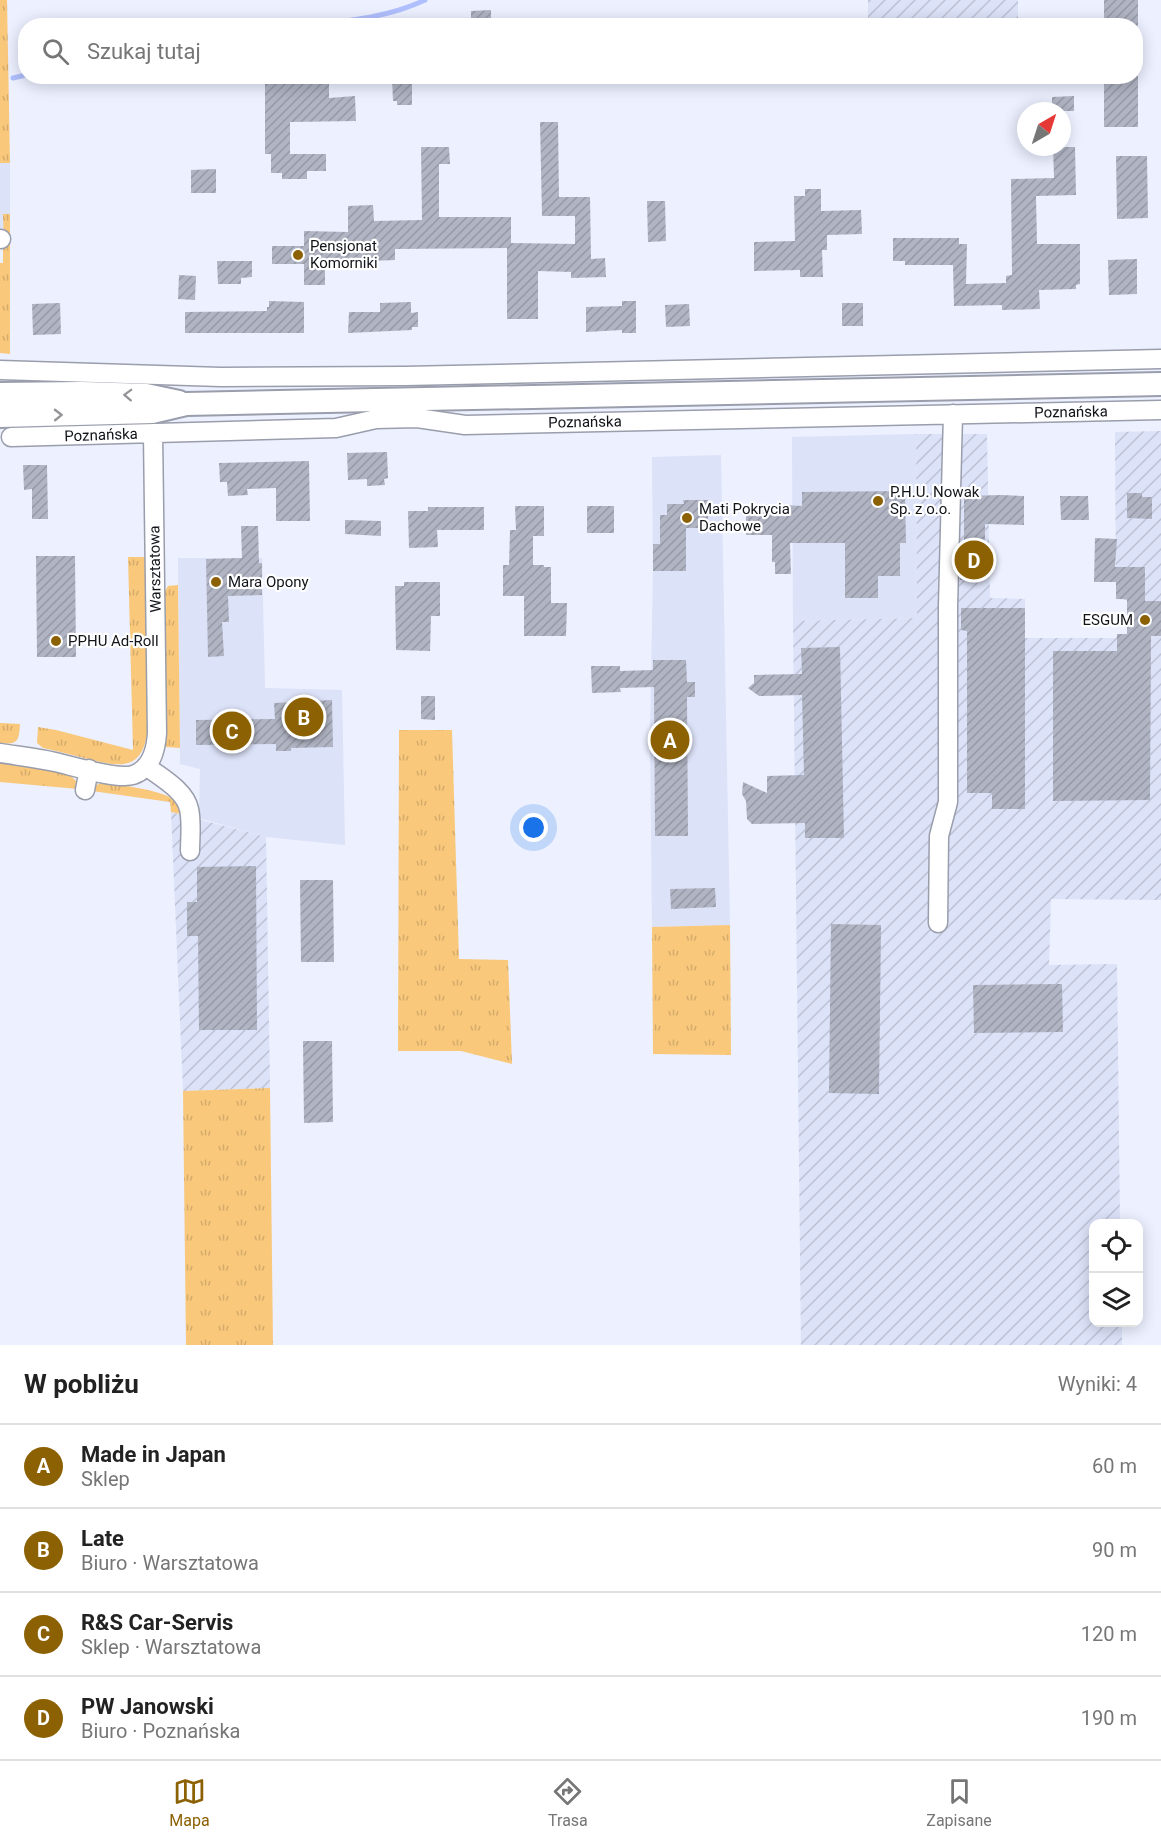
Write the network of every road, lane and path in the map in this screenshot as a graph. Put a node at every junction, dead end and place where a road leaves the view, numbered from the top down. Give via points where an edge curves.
1 (1161, 359) edge
2 (0, 370) edge
3 (1161, 384) edge
4 (0, 394) edge
5 (186, 404) junction
6 (1161, 410) edge
7 (953, 414) junction
8 (0, 416) edge
9 (153, 433) junction
10 (11, 437) dead end
11 (0, 753) edge
12 (146, 766) junction
13 (89, 769) junction
14 (85, 790) dead end
15 (190, 851) dead end
16 (938, 923) dead end

1 - 2 street via 393,376 221,377
3 - 5 main road, Poznańska
5 -> 4 main road, Poznańska via 146,395
8 -> 5 main road, Poznańska via 152,412
6 - 7 street, Poznańska
7 - 9 street, Poznańska via 465,425 417,417 376,419 336,428
7 - 16 street via 948,802 939,836
9 - 10 street, Poznańska
9 - 12 street, Warsztatowa via 157,734 153,755
11 - 13 street
12 - 13 street via 128,776
12 - 15 street via 187,802
13 - 14 street

